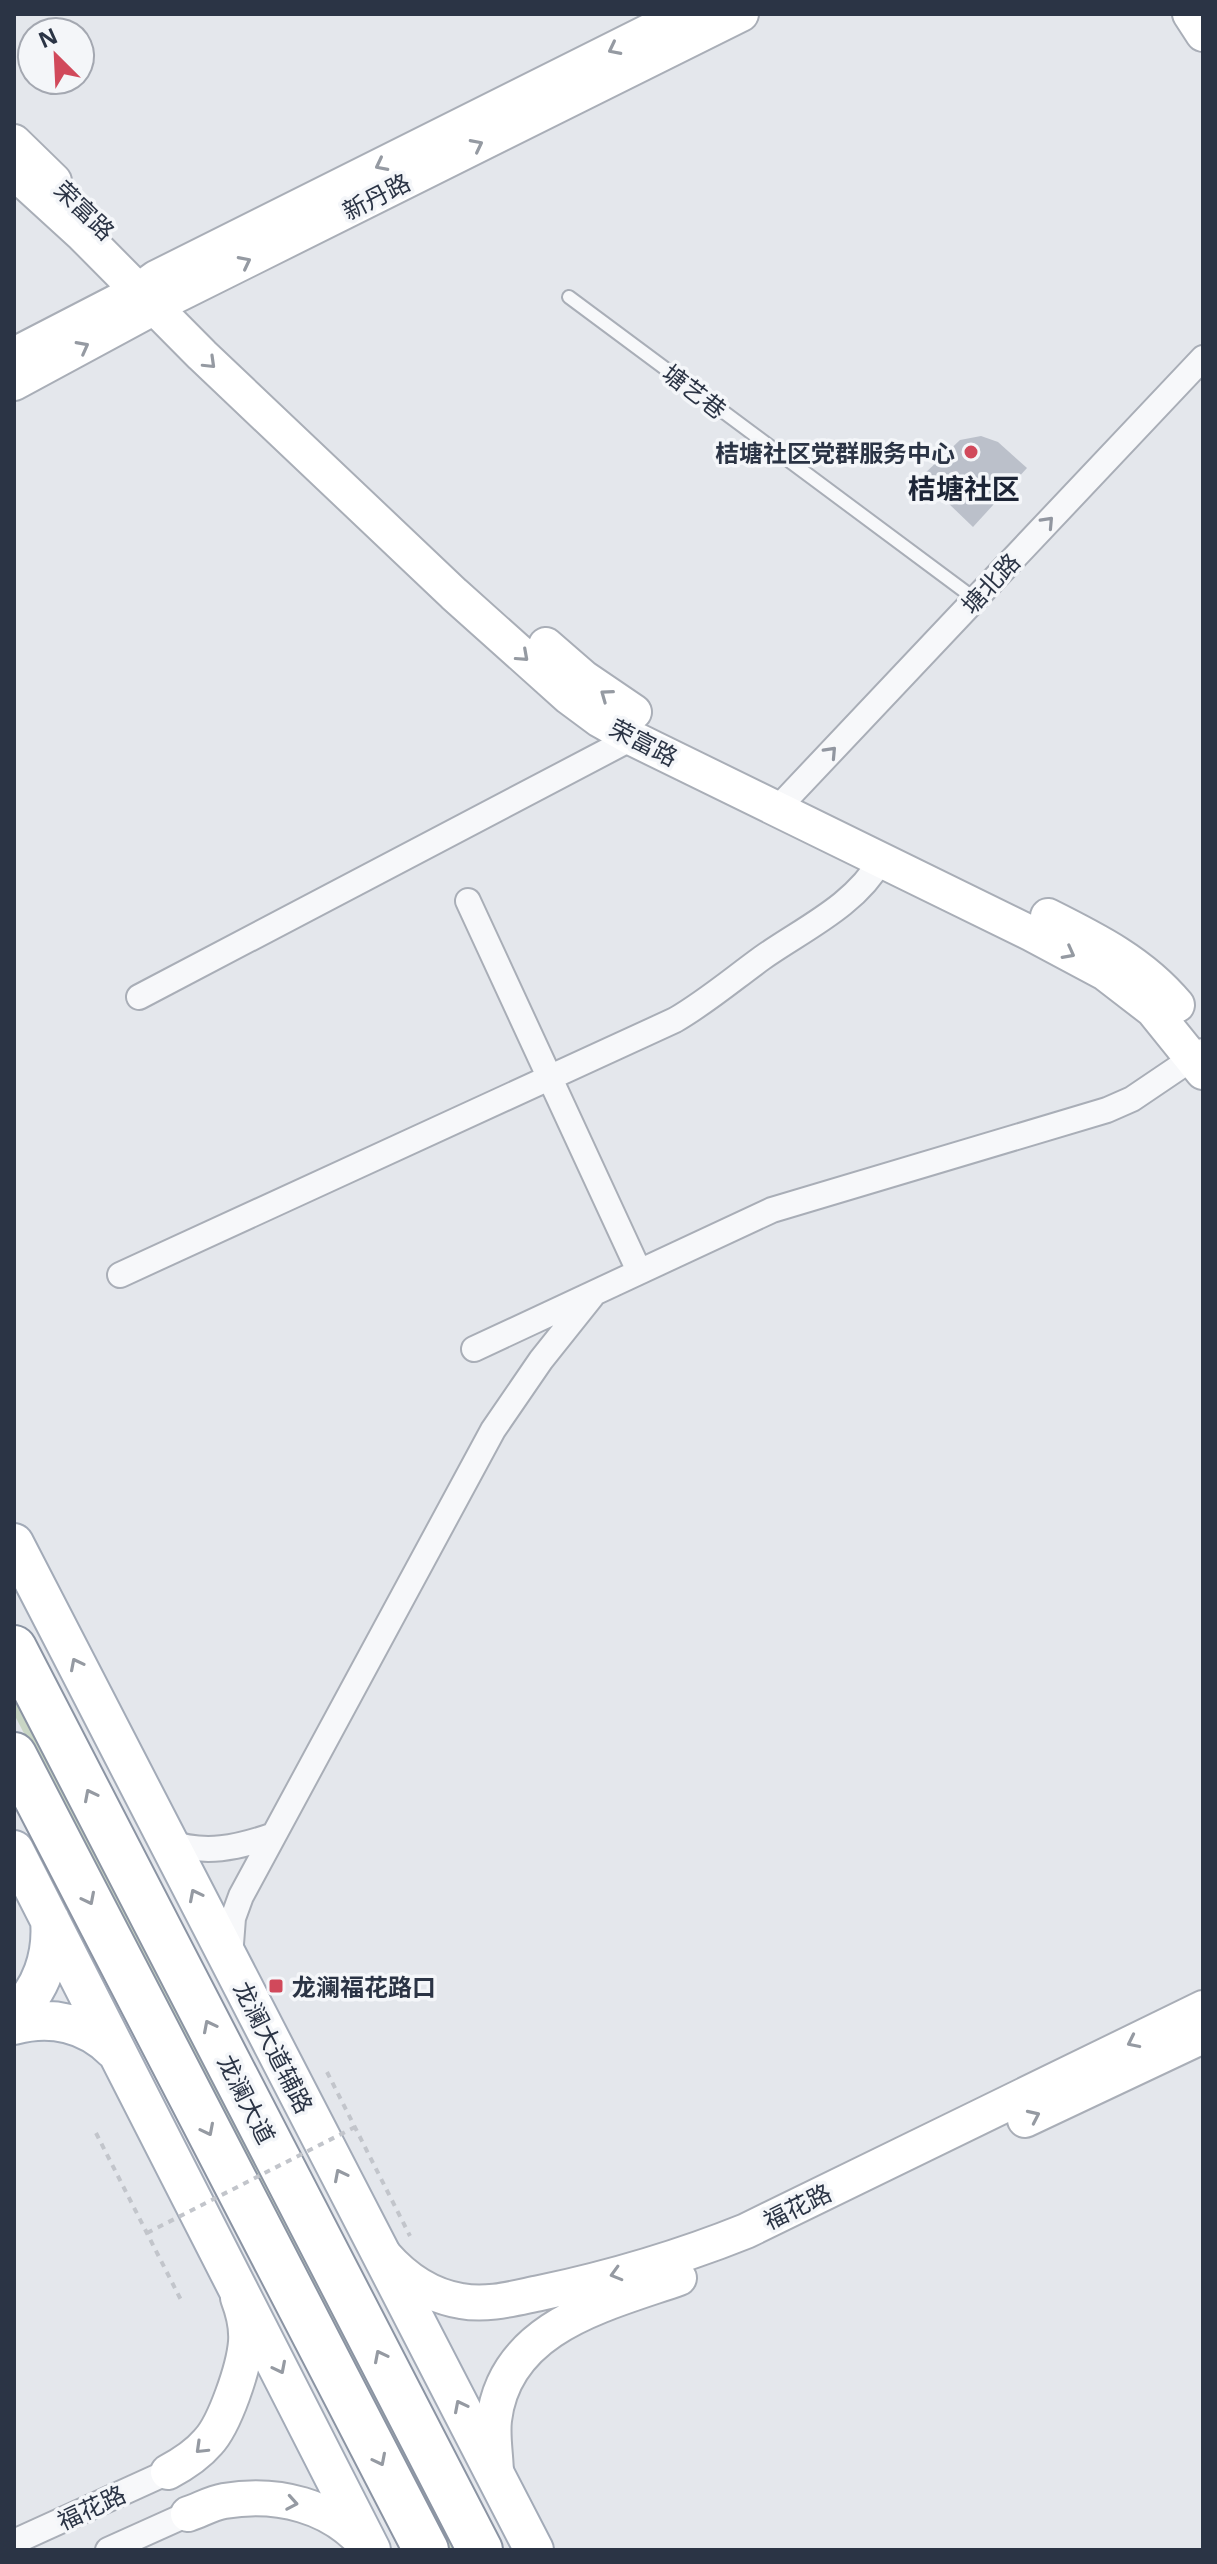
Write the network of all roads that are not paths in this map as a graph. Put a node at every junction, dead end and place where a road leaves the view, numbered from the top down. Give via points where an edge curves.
1 (684, 14) edge
2 (741, 14) edge
3 (1190, 14) edge
4 (1203, 34) edge
5 (14, 142) edge
6 (14, 172) edge
7 (156, 293) junction
8 (569, 297) dead end
9 (14, 355) edge
10 (1203, 358) edge
11 (14, 383) edge
12 (975, 599) junction
13 (632, 738) junction
14 (786, 800) junction
15 (881, 860) junction
16 (468, 901) dead end
17 (139, 997) dead end
18 (1200, 1054) edge
19 (549, 1078) junction
20 (639, 1271) junction
21 (120, 1275) dead end
22 (596, 1291) junction
23 (474, 1349) dead end
24 (14, 1543) edge
25 (14, 1648) edge
26 (14, 1755) edge
27 (274, 1835) junction
28 (168, 1842) junction
29 (14, 1850) edge
30 (50, 1920) junction
31 (230, 1962) junction
32 (1203, 2008) edge
33 (14, 2014) edge
34 (14, 2025) edge
35 (1203, 2036) edge
36 (115, 2051) junction
37 (394, 2243) junction
38 (230, 2271) junction
39 (168, 2472) joint
40 (496, 2475) junction
41 (188, 2514) joint
42 (14, 2542) edge
43 (108, 2550) edge
44 (370, 2550) edge
45 (426, 2550) edge
46 (480, 2550) edge
47 (534, 2550) edge

1 -> 7 street, 新丹路
7 -> 2 street, 新丹路
3 - 4 street
5 - 7 street, 荣富路
6 - 7 street, 荣富路
7 - 9 street, 新丹路
11 -> 7 street, 新丹路
7 -> 13 street, 荣富路 via 454,594 569,697
14 -> 7 street, 荣富路 via 616,702 584,678
8 - 12 lane, 塘艺巷
12 -> 10 street, 塘北路
14 -> 12 street, 塘北路
13 - 14 street, 荣富路
13 - 17 street
14 - 15 street, 荣富路
14 - 18 street, 荣富路 via 1114,949 1170,996
15 -> 18 street, 荣富路 via 1105,973
15 - 19 street via 840,906 699,1006
16 - 19 street
18 - 20 street via 1107,1110 772,1210
19 - 20 street
19 - 21 street
20 - 22 street
22 - 23 street
22 - 27 street via 493,1430
28 -> 24 main road, 龙澜大道辅路
46 -> 25 highway, 龙澜大道
26 -> 45 highway, 龙澜大道
27 - 28 street via 209,1851
27 - 31 street via 233,1918
31 -> 28 main road, 龙澜大道辅路
29 - 30 main road
30 - 33 main road via 50,1954 32,1994
30 - 36 main road
37 -> 31 main road, 龙澜大道辅路
32 -> 37 street, 福花路 via 693,2252 573,2286 485,2303 436,2294 414,2283 395,2268
34 - 36 main road via 57,2021 84,2027
40 -> 35 street, 福花路 via 494,2419 499,2398 519,2360 551,2329 595,2307 757,2248
36 - 38 main road
40 -> 37 main road, 龙澜大道辅路
38 -> 39 street via 246,2342 229,2407 210,2440
38 -> 44 main road
39 - 42 street, 福花路
40 - 47 main road, 龙澜大道辅路
41 - 43 street, 福花路
41 -> 44 street via 222,2501 260,2498 296,2503 338,2520

